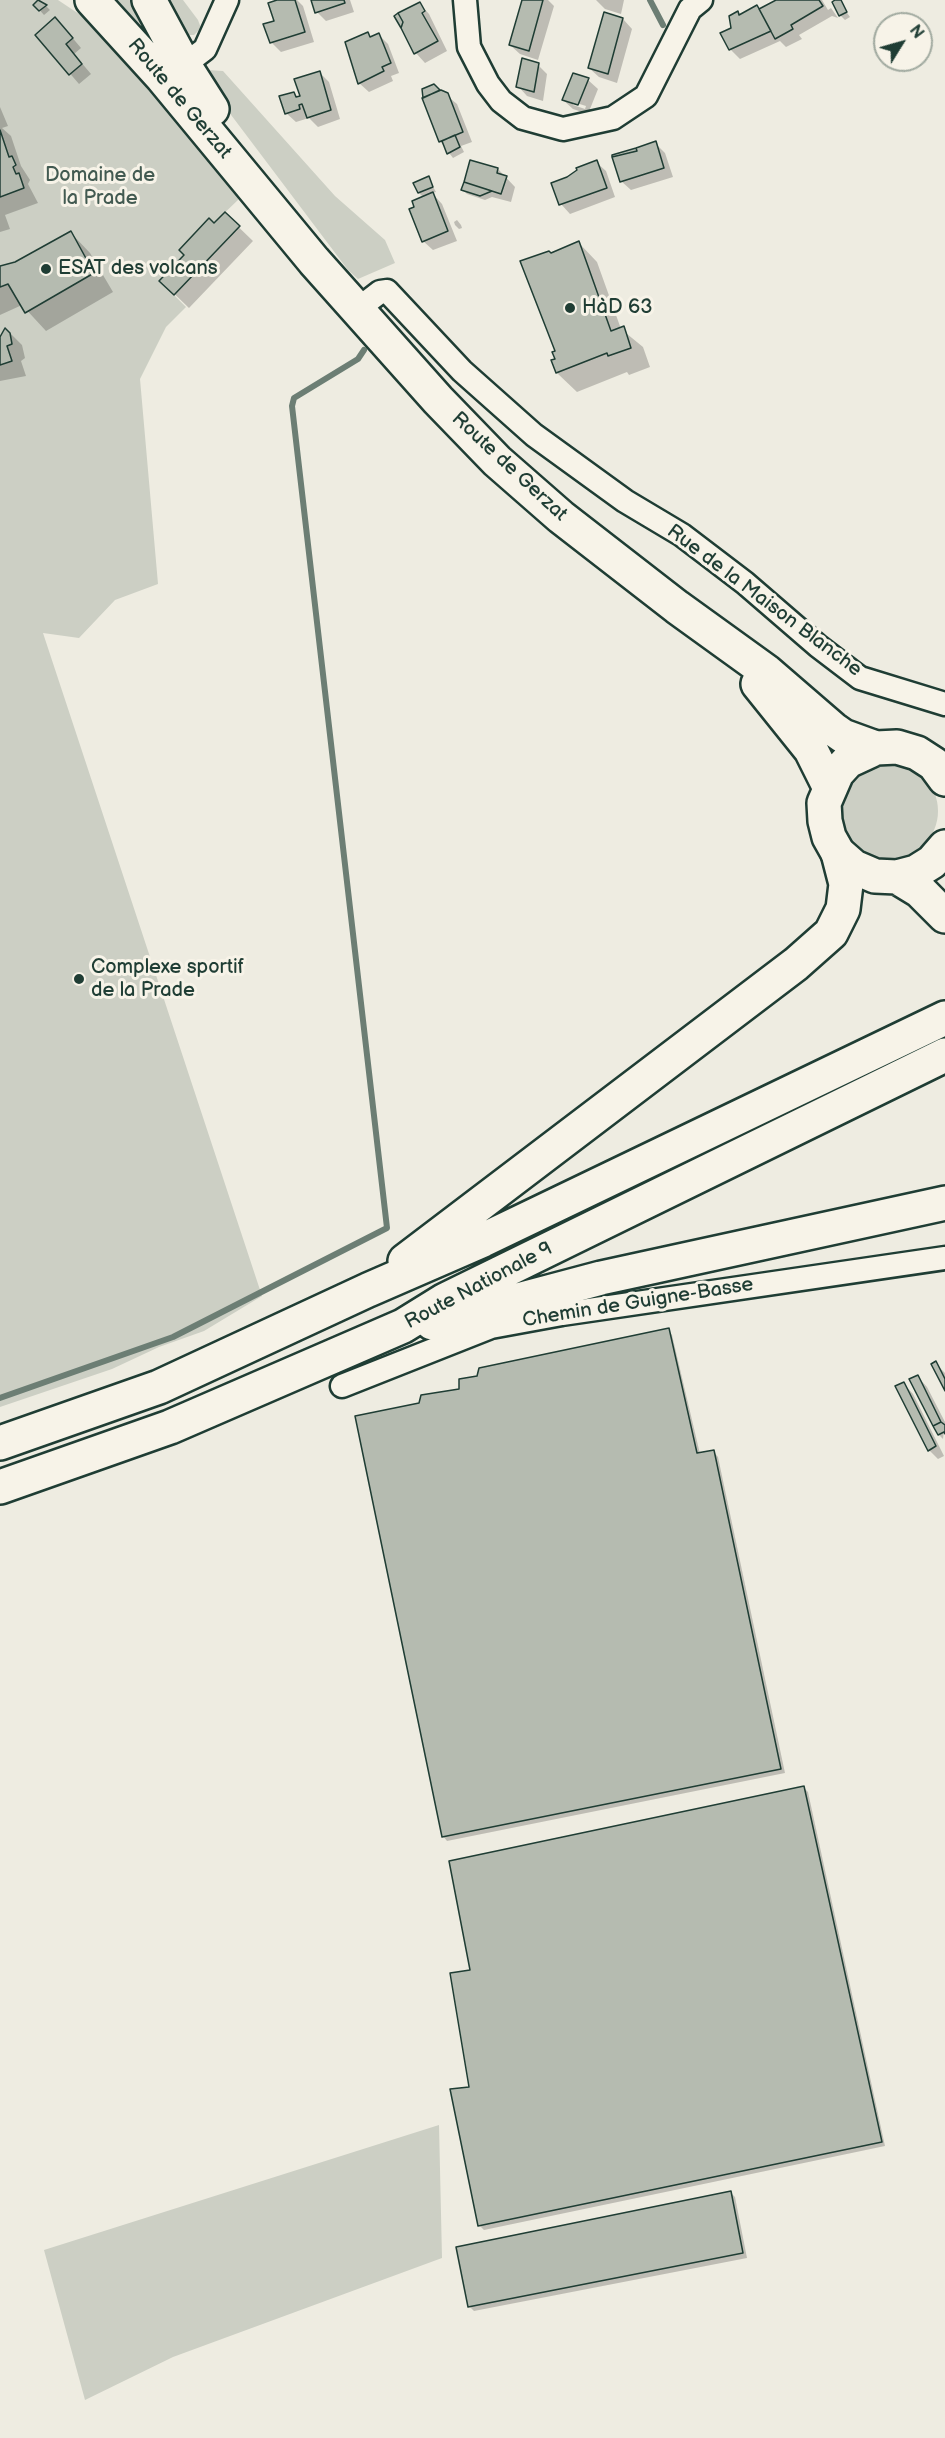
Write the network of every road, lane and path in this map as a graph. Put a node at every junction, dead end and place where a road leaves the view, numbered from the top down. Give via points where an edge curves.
1 (92, 0) edge
2 (149, 0) edge
3 (226, 0) edge
4 (465, 0) edge
5 (701, 0) edge
6 (184, 65) junction
7 (358, 309) junction
8 (677, 607) junction
9 (945, 704) edge
10 (876, 748) junction
11 (945, 779) edge
12 (829, 786) junction
13 (945, 847) edge
14 (838, 853) junction
15 (945, 869) edge
16 (897, 877) junction
17 (945, 916) edge
18 (945, 1018) edge
19 (945, 1055) edge
20 (945, 1203) edge
21 (945, 1258) edge
22 (368, 1290) junction
23 (403, 1326) junction
24 (342, 1386) dead end
25 (0, 1443) edge
26 (0, 1487) edge

1 - 7 main road, Route de Gerzat
2 - 6 main road, Route de Gerzat
3 - 6 street via 205,49
4 - 5 street via 469,47 488,84 501,101 523,118 563,129 614,118 646,96 690,9
6 - 7 main road, Route de Gerzat via 231,138
7 - 8 main road, Route de Gerzat via 497,461 561,517
7 - 9 street, Rue de la Maison Blanche via 387,291 462,370 534,435 625,501 691,542 860,678
8 - 10 main road, Route de Gerzat via 767,672 833,729
8 - 12 main road, Route de Gerzat via 757,682 787,717
10 - 11 main road via 897,747 916,753 933,764
10 - 12 main road via 848,761
12 - 14 main road via 825,820
13 - 15 main road
13 - 16 main road via 916,872
14 - 16 main road via 854,867 875,876
14 - 22 main road via 846,885 843,909 831,933
16 - 17 main road via 920,891
18 - 22 main road, Route Nationale 9 via 483,1240
19 - 23 main road, Route Nationale 9 via 445,1300
20 - 23 main road via 601,1278 436,1322
21 - 24 street, Chemin de Guigne-Basse via 491,1327
22 - 25 main road, Route Nationale 9 via 159,1387
23 - 26 main road, Route Nationale 9 via 170,1427

